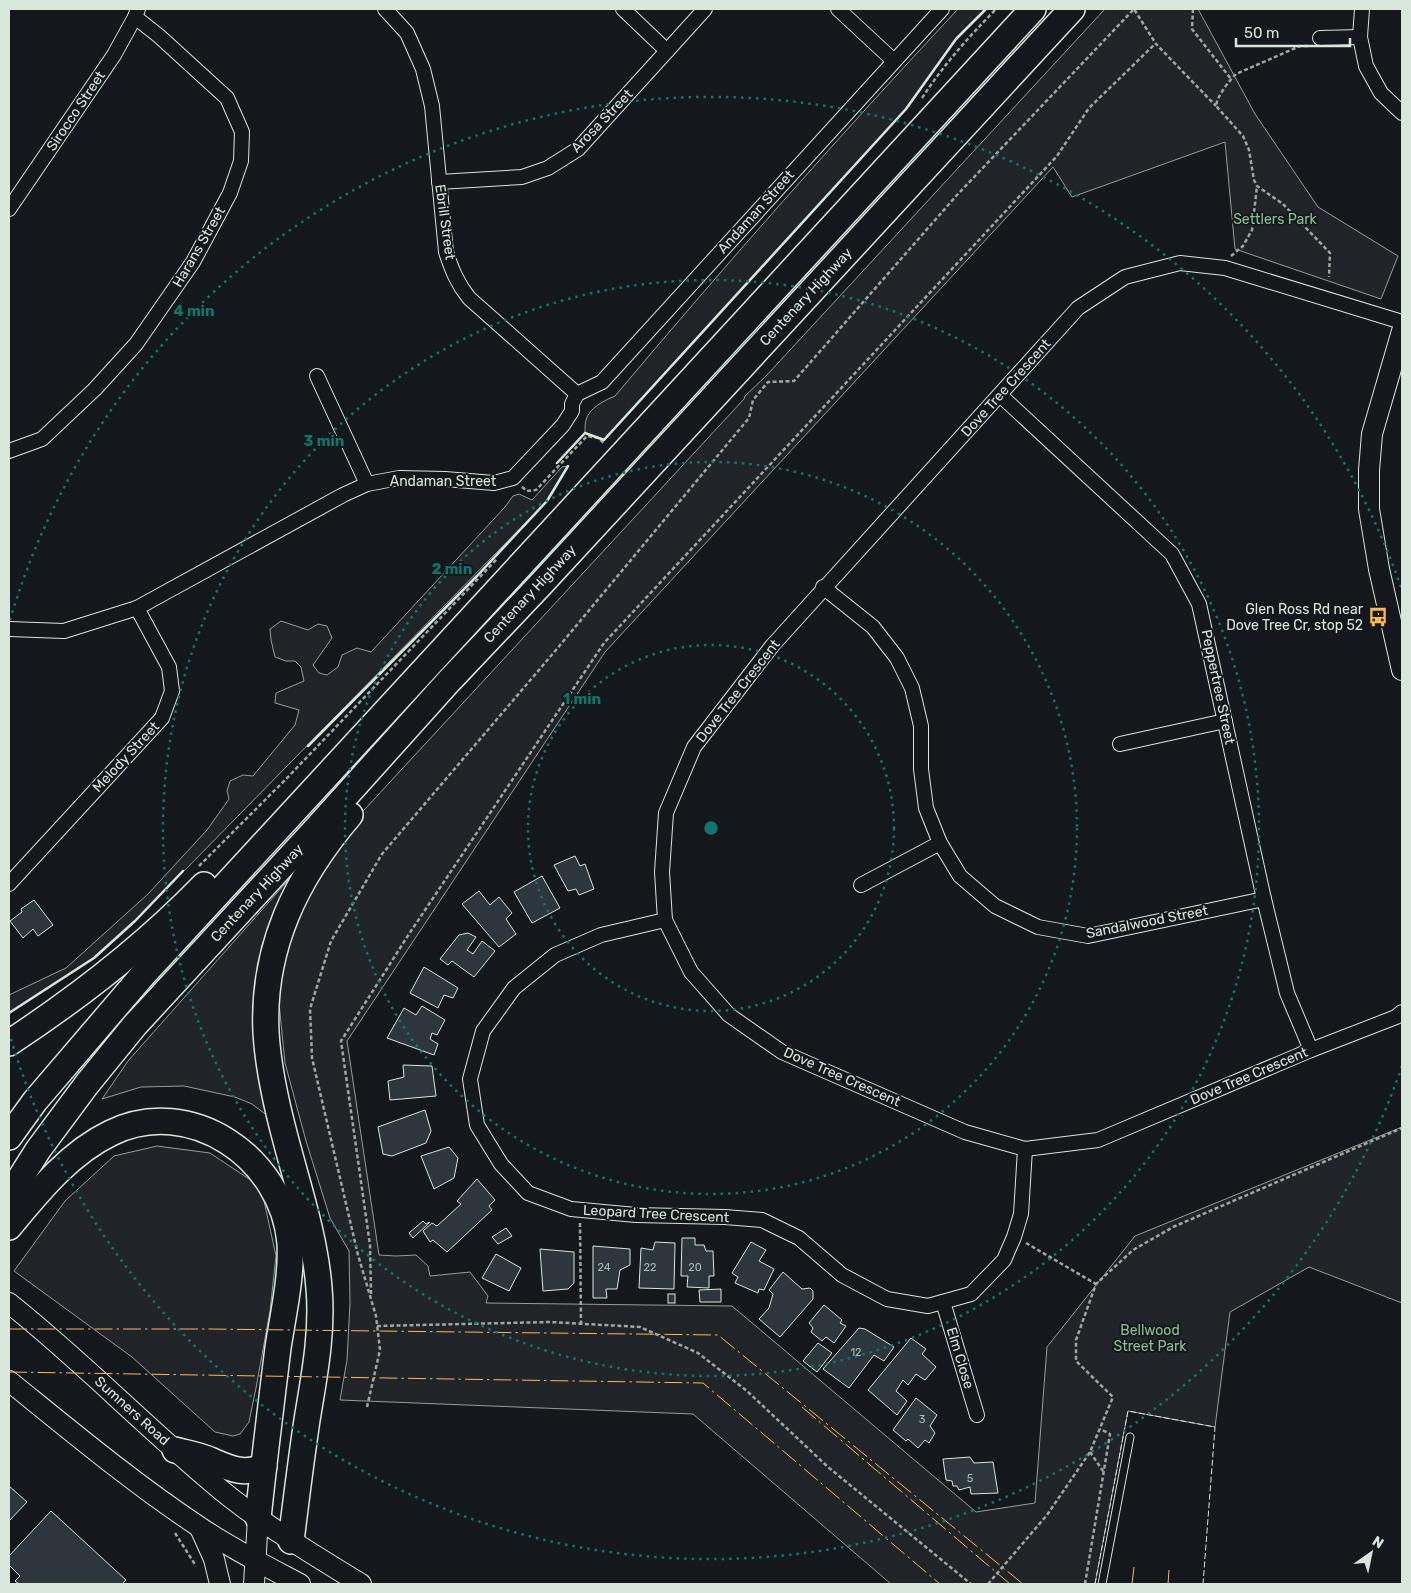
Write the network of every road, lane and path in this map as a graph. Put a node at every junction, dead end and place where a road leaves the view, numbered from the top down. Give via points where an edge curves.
1 (386, 9) edge
2 (623, 9) edge
3 (705, 9) edge
4 (838, 9) edge
5 (942, 9) edge
6 (996, 9) edge
7 (1033, 9) edge
8 (1072, 9) edge
9 (1193, 9) edge
10 (1362, 9) edge
11 (136, 13) edge
12 (1320, 38) joint
13 (1360, 38) junction
14 (1156, 44) junction
15 (667, 51) junction
16 (894, 61) junction
17 (1231, 79) junction
18 (922, 98) dead end
19 (1216, 106) junction
20 (1402, 112) edge
21 (439, 182) junction
22 (1257, 186) junction
23 (9, 209) edge
24 (1225, 268) junction
25 (1329, 277) dead end
26 (1402, 322) edge
27 (1402, 331) edge
28 (317, 376) dead end
29 (577, 394) junction
30 (1000, 395) junction
31 (606, 445) dead end
32 (9, 452) edge
33 (513, 478) junction
34 (367, 484) junction
35 (497, 559) dead end
36 (823, 587) junction
37 (137, 608) junction
38 (9, 629) edge
39 (1402, 670) edge
40 (449, 681) junction
41 (1225, 721) junction
42 (1120, 744) dead end
43 (307, 796) junction
44 (940, 843) junction
45 (197, 868) dead end
46 (9, 884) edge
47 (861, 885) dead end
48 (1264, 898) junction
49 (665, 920) junction
50 (1402, 1012) edge
51 (9, 1043) edge
52 (1311, 1050) junction
53 (1402, 1128) edge
54 (9, 1137) edge
55 (1025, 1149) junction
56 (9, 1196) edge
57 (580, 1210) junction
58 (9, 1227) edge
59 (1014, 1237) junction
60 (1096, 1284) junction
61 (371, 1298) junction
62 (943, 1302) junction
63 (9, 1303) edge
64 (581, 1324) junction
65 (377, 1326) junction
66 (9, 1381) edge
67 (367, 1407) dead end
68 (977, 1415) dead end
69 (1100, 1429) junction
70 (1130, 1437) dead end
71 (175, 1450) junction
72 (1090, 1452) junction
73 (264, 1466) junction
74 (1104, 1472) junction
75 (258, 1518) junction
76 (200, 1528) junction
77 (291, 1541) junction
78 (254, 1559) junction
79 (291, 1582) edge
80 (220, 1584) edge
81 (254, 1584) edge
82 (361, 1584) edge
83 (971, 1584) edge
84 (988, 1584) edge
85 (1085, 1584) edge
86 (1102, 1584) edge

1 - 21 street, Ebrill Street via 407,33 423,69 432,106
2 - 15 street
3 - 15 street, Arosa Street
4 - 16 street
5 - 16 street, Andaman Street
6 - 18 path via 962,43
7 - 43 highway, Centenary Highway
8 - 40 highway, Centenary Highway
9 - 17 path via 1192,29
10 - 13 street
11 - 23 street, Sirocco Street via 114,55
11 - 32 street, Harans Street via 228,98 242,132 241,160 230,192 193,262 136,344 95,389 42,439
12 - 13 street
12 - 17 path via 1307,47 1300,46
13 - 20 street via 1366,66 1381,93
14 - 19 path
14 - 61 path via 1089,108 1057,156 604,643 346,1033 341,1041 370,1245
14 - 61 path via 1134,9 957,195 794,381 768,382 753,400 748,418 382,854 331,941 310,1009 312,1058
15 - 21 street, Arosa Street via 578,149 548,168 522,177
16 - 29 street, Andaman Street via 602,382
17 - 19 path
19 - 22 path via 1243,136
21 - 29 street, Ebrill Street via 446,252 458,285
22 - 24 path via 1252,230
22 - 25 path via 1283,204 1330,252
24 - 26 street, Dove Tree Crescent
24 - 30 street, Dove Tree Crescent via 1180,263 1125,277 1078,308
27 - 39 main road via 1372,434 1369,509
28 - 34 street
29 - 33 street, Andaman Street via 563,425
30 - 36 street, Dove Tree Crescent
30 - 41 street, Peppertree Street via 1172,554 1199,604
31 - 33 path via 598,438 587,436 536,490 527,491
33 - 34 street, Andaman Street via 494,483 399,478
34 - 37 street, Andaman Street
35 - 45 path
36 - 44 street, Sandalwood Street via 873,627 897,658 912,688 921,726 921,769 926,808
36 - 49 street, Dove Tree Crescent via 772,646 694,747 666,813 662,872
37 - 38 street, Andaman Street via 64,631
37 - 46 street, Melody Street via 169,667 172,691 162,718
40 - 56 highway, Centenary Highway via 135,1025 81,1091
40 - 77 highway via 445,706 348,816 304,877 284,920 271,967 266,1010 268,1057 317,1268 320,1308 318,1347
41 - 42 street
41 - 48 street, Peppertree Street
43 - 51 highway via 285,800 148,939 82,992
43 - 54 highway, Centenary Highway via 142,976 35,1101
44 - 47 street
44 - 48 street, Sandalwood Street via 960,876 995,906 1046,929 1088,936
48 - 52 street, Peppertree Street via 1287,993
49 - 55 street, Dove Tree Crescent via 691,972 729,1015 782,1052 965,1132
49 - 57 street, Leopard Tree Crescent via 601,935 556,955 514,988 484,1030 470,1079 477,1125 501,1164 528,1193
50 - 52 street, Dove Tree Crescent
52 - 55 street, Dove Tree Crescent via 1098,1140
53 - 60 path via 1173,1227 1133,1250
55 - 59 street, Leopard Tree Crescent via 1021,1214
57 - 62 street, Leopard Tree Crescent via 762,1220 799,1238 842,1275 887,1299 928,1306
57 - 64 path
58 - 73 highway via 75,1156 95,1141 130,1126 150,1122 186,1124 235,1145 248,1157 278,1197 290,1244
59 - 60 path
59 - 62 street, Leopard Tree Crescent via 1004,1260 970,1294
60 - 69 path via 1076,1340 1076,1361 1114,1397
61 - 65 path
62 - 68 street, Elm Close
63 - 71 main road, Sumners Road
64 - 65 path
64 - 83 path via 640,1327 698,1352 747,1391 828,1467
65 - 67 path via 380,1350
66 - 76 main road via 137,1483
69 - 72 path
69 - 74 path via 1110,1434
70 - 86 lane
71 - 73 highway via 209,1459 233,1470 250,1471
71 - 75 main road, Sumners Road
72 - 74 path
72 - 84 path via 1047,1515
73 - 75 highway
74 - 85 path
75 - 77 main road, Sumners Road
75 - 78 main road
76 - 78 main road
76 - 80 main road via 214,1559
77 - 79 main road
77 - 82 main road, Sumners Road
78 - 79 main road
78 - 81 main road

